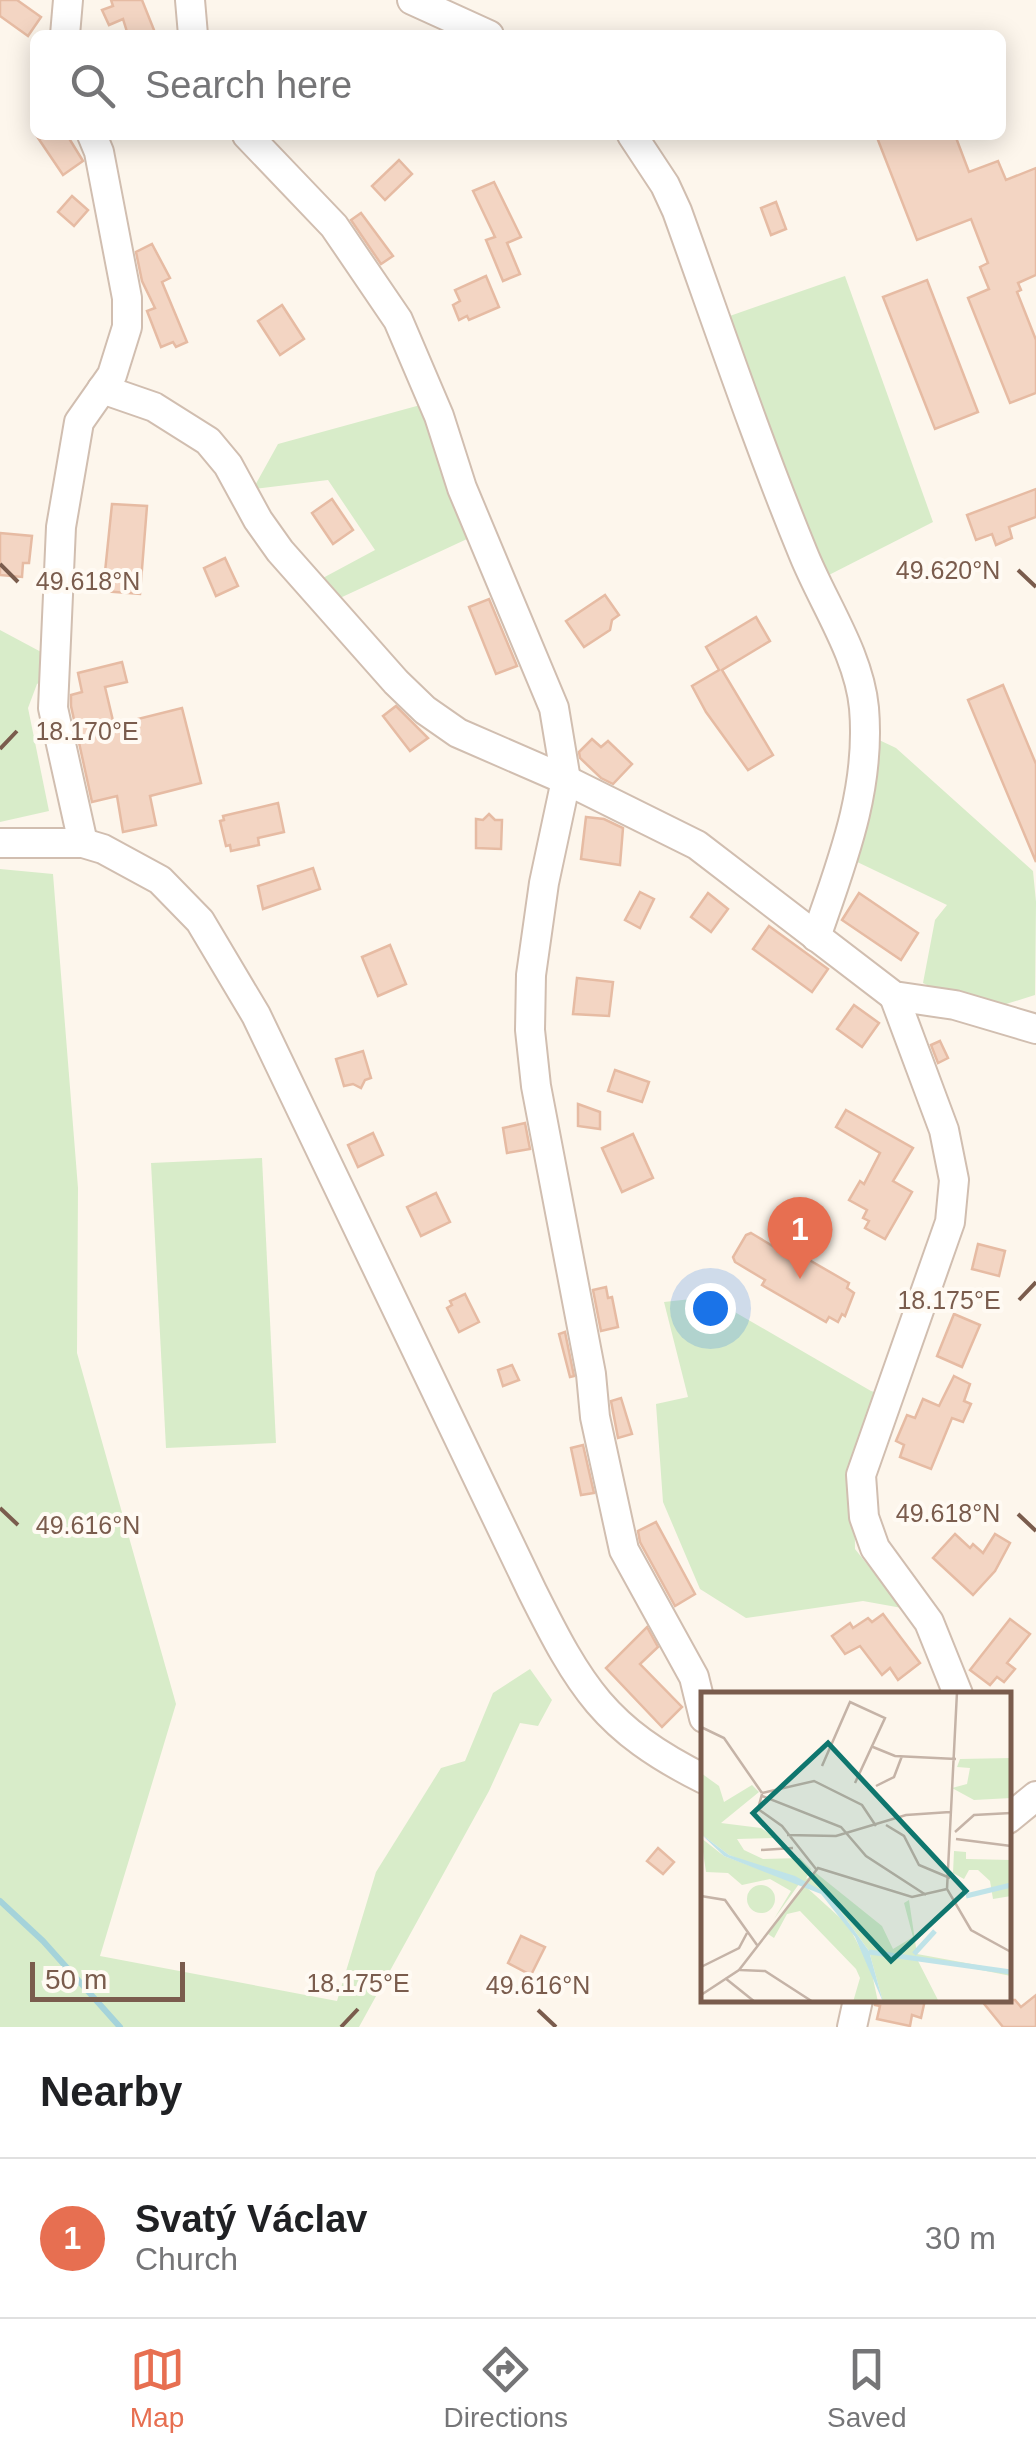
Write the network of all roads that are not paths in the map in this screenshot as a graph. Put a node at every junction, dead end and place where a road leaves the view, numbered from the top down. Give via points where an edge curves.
1 (68, 0) edge
2 (190, 0) edge
3 (412, 0) edge
4 (65, 30) edge
5 (193, 30) edge
6 (478, 30) edge
7 (94, 140) edge
8 (253, 140) edge
9 (635, 140) edge
10 (102, 389) junction
11 (566, 780) junction
12 (0, 842) edge
13 (83, 842) junction
14 (816, 936) junction
15 (894, 996) junction
16 (1036, 1029) edge
17 (957, 1692) edge
18 (701, 1706) edge
19 (701, 1777) edge
20 (1036, 1796) edge
21 (1011, 1817) edge
22 (858, 2002) edge
23 (852, 2027) edge

1 - 4 street
2 - 5 street
3 - 6 street
7 - 10 street via 128,327
8 - 11 street via 349,246 398,320 554,708
9 - 14 street via 677,211 764,453 861,687 858,806
10 - 11 street via 154,407 208,442 280,551 425,710 458,734
10 - 13 street via 79,422 61,526 54,672 53,708
11 - 14 street via 697,845
11 - 18 street via 531,975 532,1048 594,1417 624,1550 694,1677
12 - 13 street
13 - 19 street via 160,880 211,938 256,1015 578,1678 613,1721
14 - 15 street
15 - 16 street via 955,1005
15 - 17 street via 944,1130 954,1194 944,1242 861,1472 864,1517 875,1548 929,1622
20 - 21 street
22 - 23 street

